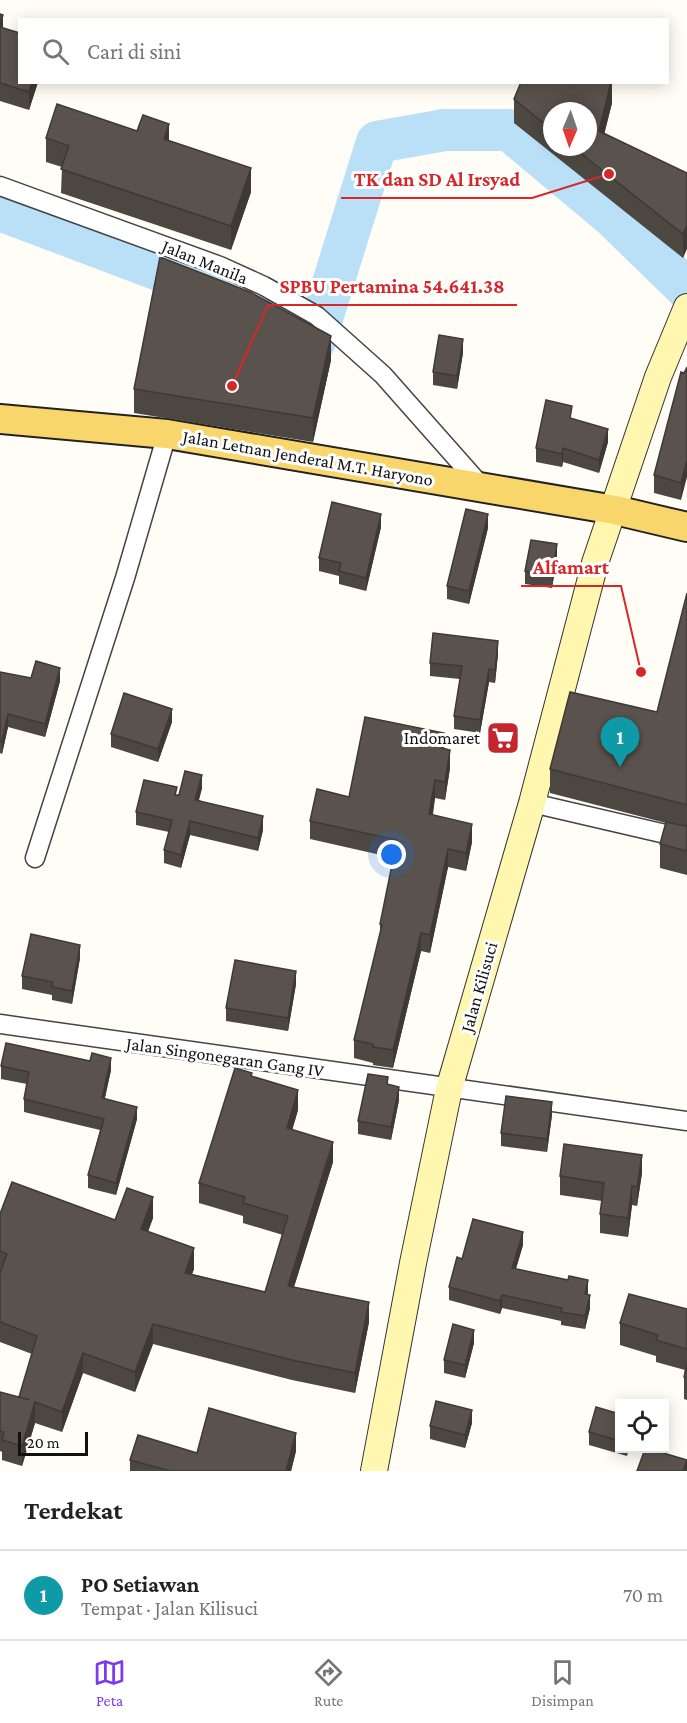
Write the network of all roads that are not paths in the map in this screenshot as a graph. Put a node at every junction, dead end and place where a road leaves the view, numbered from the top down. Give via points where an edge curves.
1 (0, 186) edge
2 (686, 309) edge
3 (0, 419) edge
4 (167, 434) junction
5 (483, 488) junction
6 (615, 510) junction
7 (687, 527) edge
8 (532, 803) junction
9 (687, 839) edge
10 (35, 858) dead end
11 (0, 1024) edge
12 (449, 1089) junction
13 (687, 1121) edge
14 (374, 1471) edge

1 - 5 street, Jalan Manila via 220,266 264,286 322,321 383,375
2 - 6 main road, Jalan Kilisuci via 658,377
3 - 4 main road, Jalan Letnan Jenderal M.T. Haryono
4 - 5 main road, Jalan Letnan Jenderal M.T. Haryono
4 - 10 street
5 - 6 main road, Jalan Letnan Jenderal M.T. Haryono
6 - 7 main road, Jalan Letnan Jenderal M.T. Haryono
6 - 8 main road, Jalan Kilisuci via 595,563
8 - 9 street
8 - 12 main road, Jalan Kilisuci
11 - 12 street, Jalan Singonegaran Gang IV
12 - 13 street, Jalan Singonegaran Gang IV
12 - 14 main road, Jalan Kilisuci

